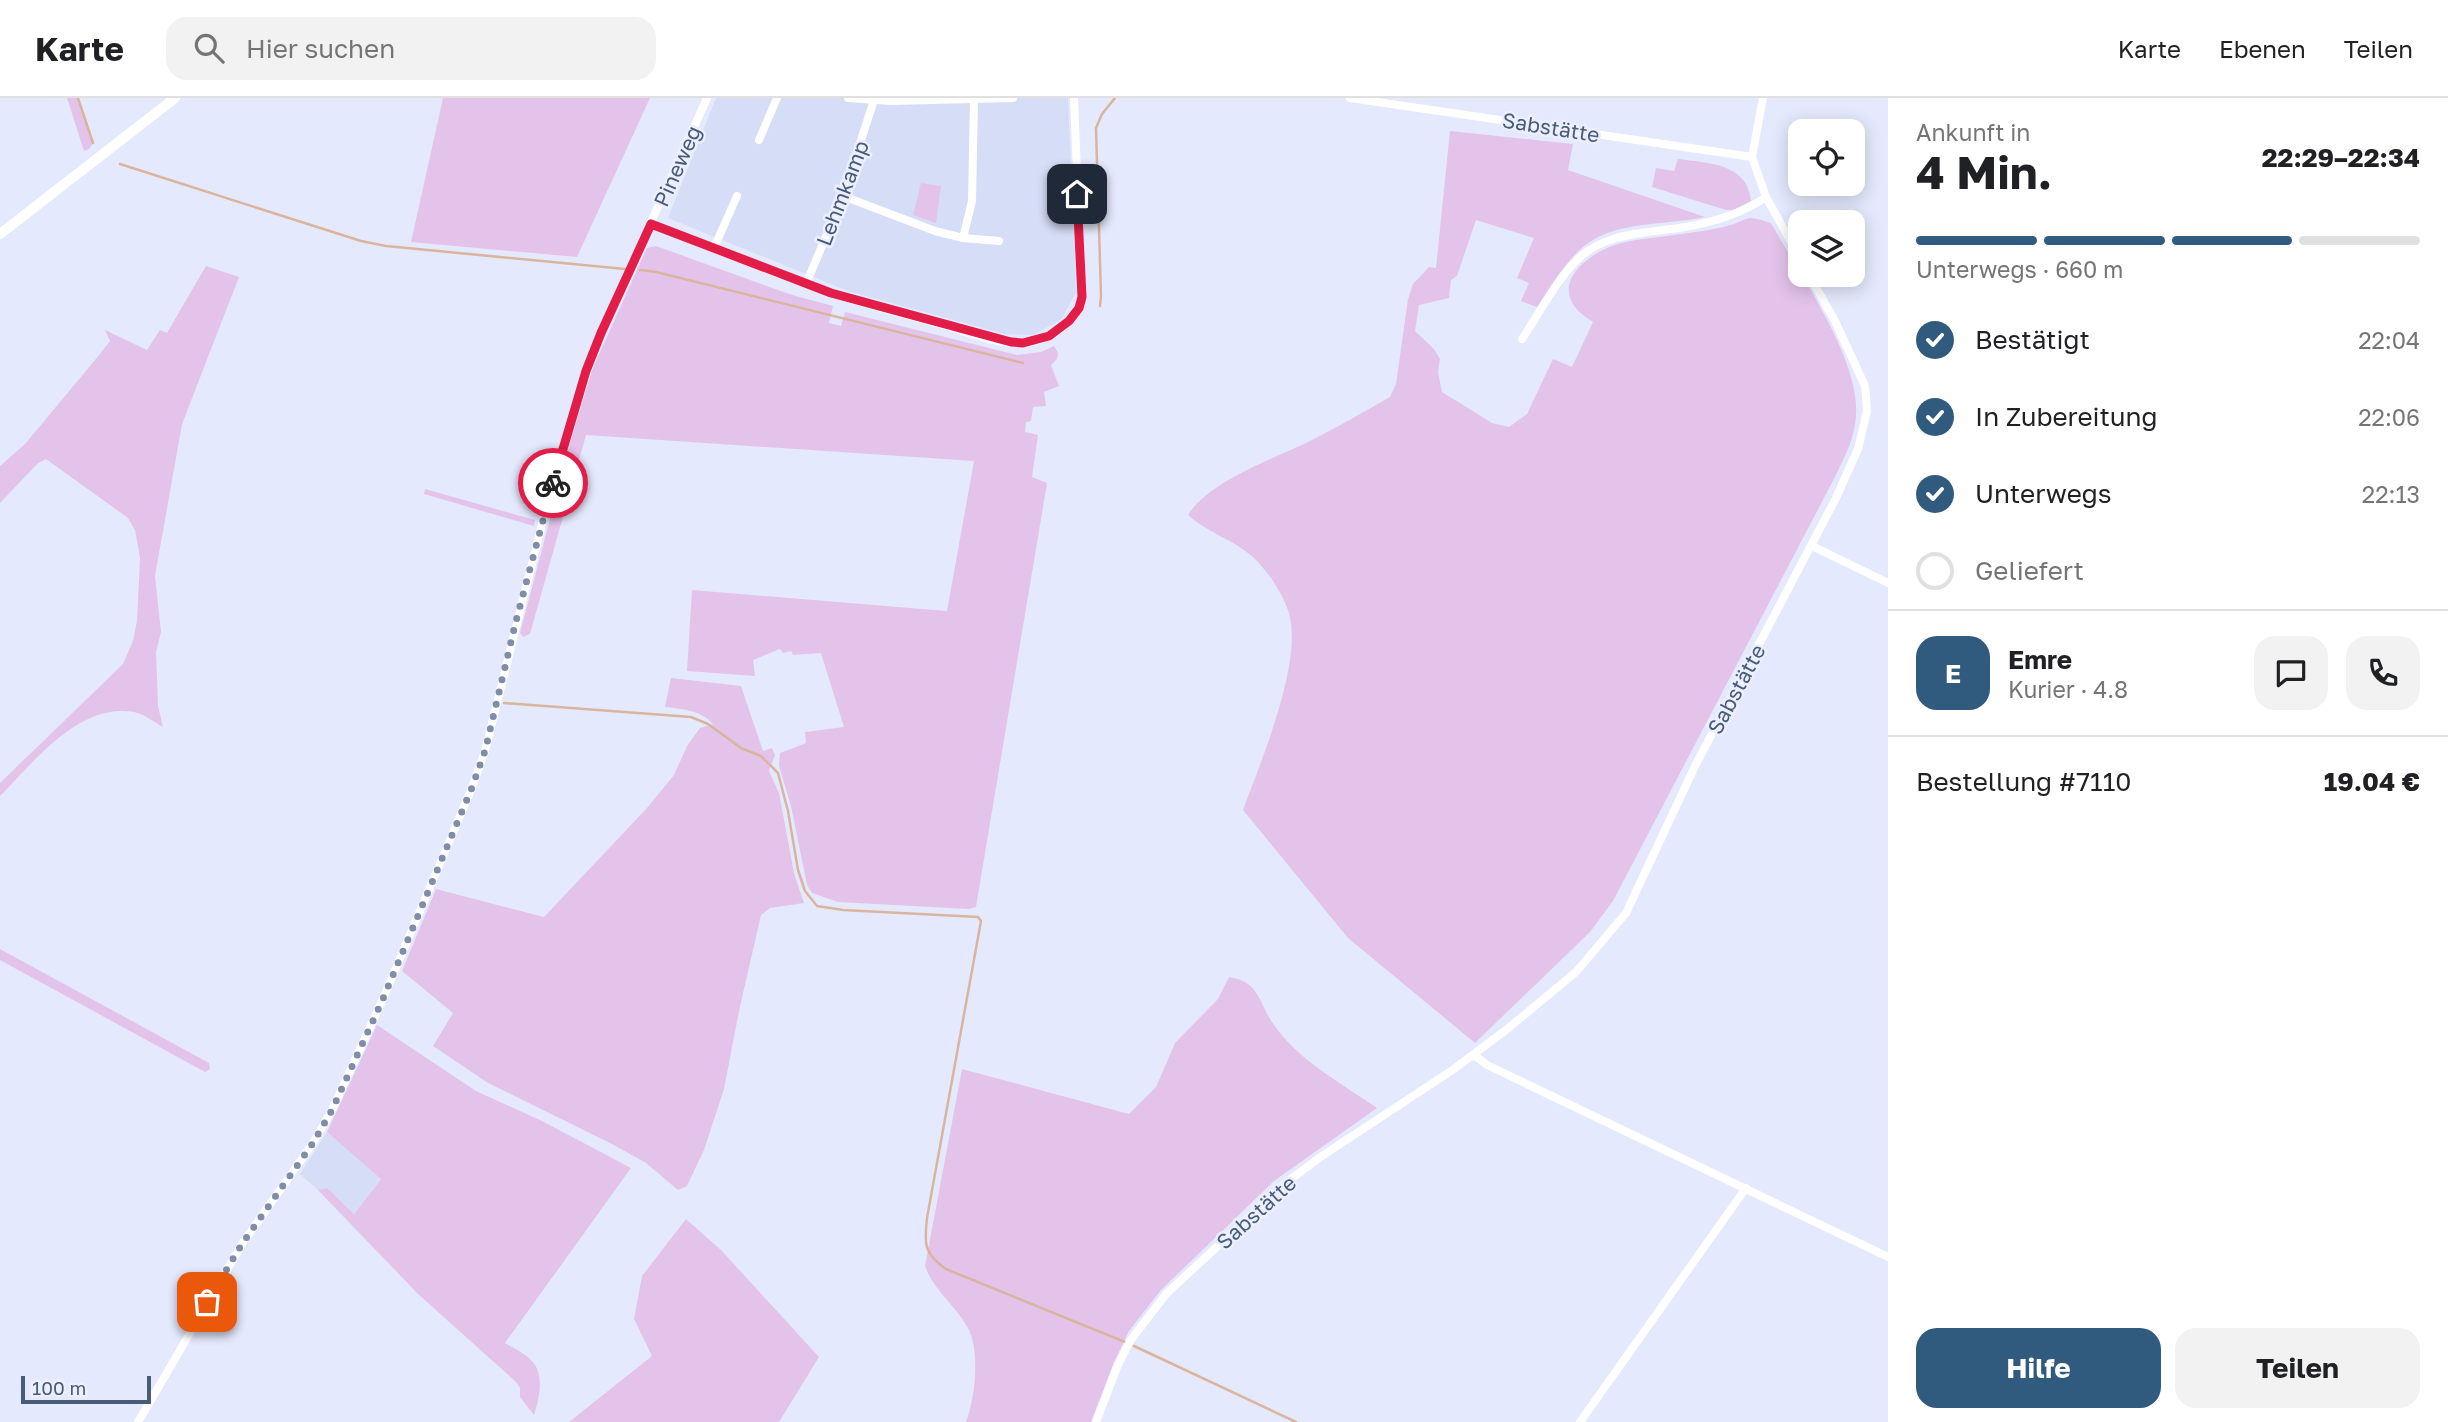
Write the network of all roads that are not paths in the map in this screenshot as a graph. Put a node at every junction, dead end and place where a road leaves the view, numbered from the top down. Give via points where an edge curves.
1 (175, 98) edge
2 (707, 98) edge
3 (777, 98) edge
4 (848, 98) edge
5 (1013, 98) edge
6 (1074, 98) edge
7 (1350, 98) edge
8 (1763, 98) edge
9 (974, 99) edge
10 (874, 100) junction
11 (760, 140) dead end
12 (1752, 157) junction
13 (737, 196) dead end
14 (842, 196) junction
15 (1766, 197) junction
16 (651, 224) junction
17 (0, 234) edge
18 (1788, 237) edge
19 (962, 238) junction
20 (999, 241) dead end
21 (714, 248) junction
22 (806, 284) junction
23 (1815, 287) edge
24 (1521, 339) dead end
25 (1812, 546) junction
26 (1888, 583) edge
27 (1474, 1055) junction
28 (1746, 1188) junction
29 (1888, 1257) edge
30 (138, 1422) edge
31 (1096, 1422) edge
32 (1580, 1422) edge

1 - 17 main road
2 - 16 street, Pineweg
3 - 11 street
4 - 10 street
5 - 9 street
6 - 22 street via 1082,297 1069,321 1049,336 1011,342
7 - 12 street, Sabstätte
8 - 12 street
9 - 10 street
9 - 19 street via 972,201
10 - 14 street, Lehmkamp
12 - 15 street
13 - 21 street
14 - 19 street
14 - 22 street, Lehmkamp
15 - 18 street
15 - 24 street via 1729,217 1633,234 1593,247 1577,259
16 - 21 street
16 - 30 street, Pineweg via 601,333 575,409 478,772 377,1014 313,1143 242,1244
19 - 20 street
21 - 22 street
23 - 25 street, Sabstätte via 1858,367 1867,411 1858,449
25 - 26 street
25 - 27 street, Sabstätte via 1696,764 1626,913 1576,972
27 - 28 street
27 - 31 street, Sabstätte via 1288,1181 1166,1294 1130,1341
28 - 29 street
28 - 32 street

